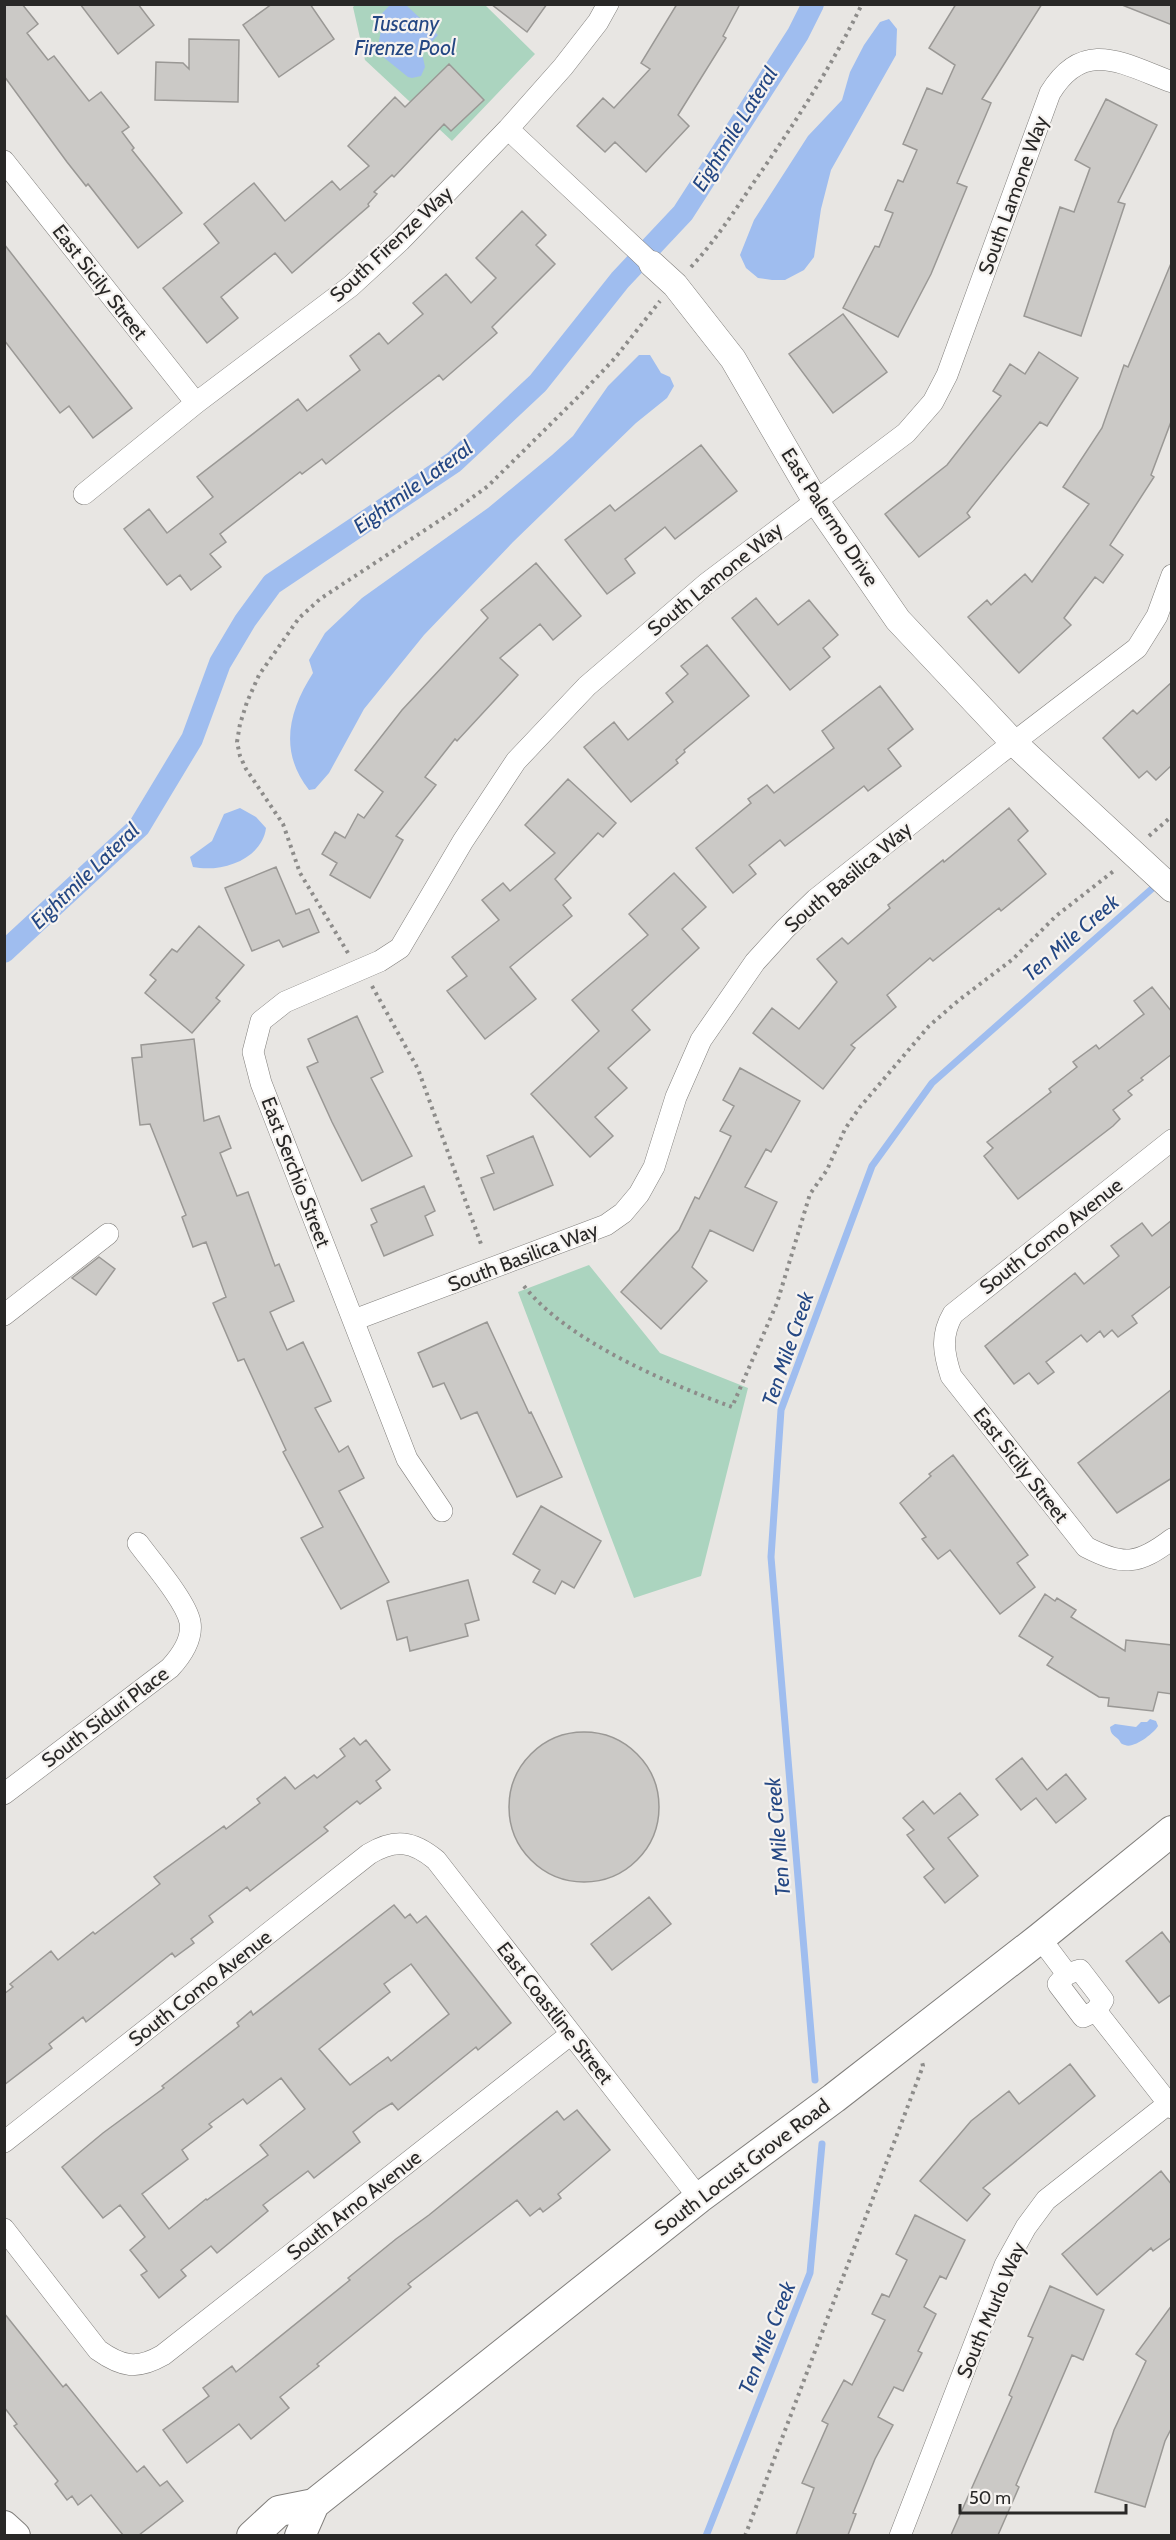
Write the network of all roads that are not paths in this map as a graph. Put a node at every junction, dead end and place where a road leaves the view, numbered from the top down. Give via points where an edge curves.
1 (608, 4) edge
2 (1172, 82) edge
3 (508, 129) junction
4 (4, 160) edge
5 (652, 264) joint
6 (196, 403) junction
7 (84, 494) dead end
8 (815, 500) junction
9 (1172, 575) edge
10 (1013, 742) junction
11 (1165, 883) edge
12 (261, 1021) joint
13 (1172, 1140) edge
14 (108, 1234) dead end
15 (4, 1315) edge
16 (354, 1320) junction
17 (943, 1340) joint
18 (442, 1511) dead end
19 (1172, 1539) edge
20 (138, 1543) dead end
21 (6, 1790) edge
22 (1172, 1831) edge
23 (400, 1843) joint
24 (1040, 1938) junction
25 (571, 2034) junction
26 (1170, 2106) edge
27 (4, 2142) edge
28 (699, 2198) junction
29 (4, 2229) edge
30 (314, 2504) junction
31 (4, 2526) edge
32 (15, 2535) edge
33 (252, 2535) edge
34 (300, 2535) edge
35 (900, 2535) edge

1 - 3 street, South Firenze Way via 563,67
2 - 8 street, South Lamone Way via 1115,61 1091,59 1072,66 1059,78 1050,93 947,375 933,402 906,433
3 - 5 street, East Palermo Drive
3 - 6 street, South Firenze Way via 351,286
4 - 6 street, East Sicily Street
5 - 8 street, East Palermo Drive via 675,285 733,359
6 - 7 street, South Firenze Way
8 - 10 street, East Palermo Drive via 898,620
8 - 12 street, South Lamone Way via 706,584 586,686 516,761 400,948 380,961 285,1002
9 - 10 street, South Basilica Way via 1157,616 1137,648
10 - 11 street, East Palermo Drive
10 - 16 street, South Basilica Way via 816,899 755,962 701,1040 676,1097 654,1167 623,1213 606,1225
12 - 16 street, East Serchio Street via 253,1052 261,1083
13 - 17 street, South Como Avenue via 953,1314
14 - 15 street
16 - 18 street, East Serchio Street via 407,1459
17 - 19 street, East Sicily Street via 951,1376 1086,1547 1111,1559 1129,1561 1152,1555
20 - 21 street, South Siduri Place via 184,1607 191,1623 182,1654 170,1668
22 - 24 main road, South Locust Grove Road
23 - 25 street, East Coastline Street via 422,1848 436,1860
23 - 27 street, South Como Avenue via 369,1854
24 - 26 street via 1067,1974 1058,1984 1083,2017 1096,2012
24 - 28 main road, South Locust Grove Road
25 - 28 street, East Coastline Street
25 - 29 street, South Arno Avenue via 150,2362 134,2366 115,2362 98,2350
26 - 35 street, South Murlo Way via 1047,2200 1026,2227 1005,2265
28 - 30 main road, South Locust Grove Road
30 - 33 main road, South Locust Grove Road via 279,2511
30 - 34 main road, South Locust Grove Road
31 - 32 main road

